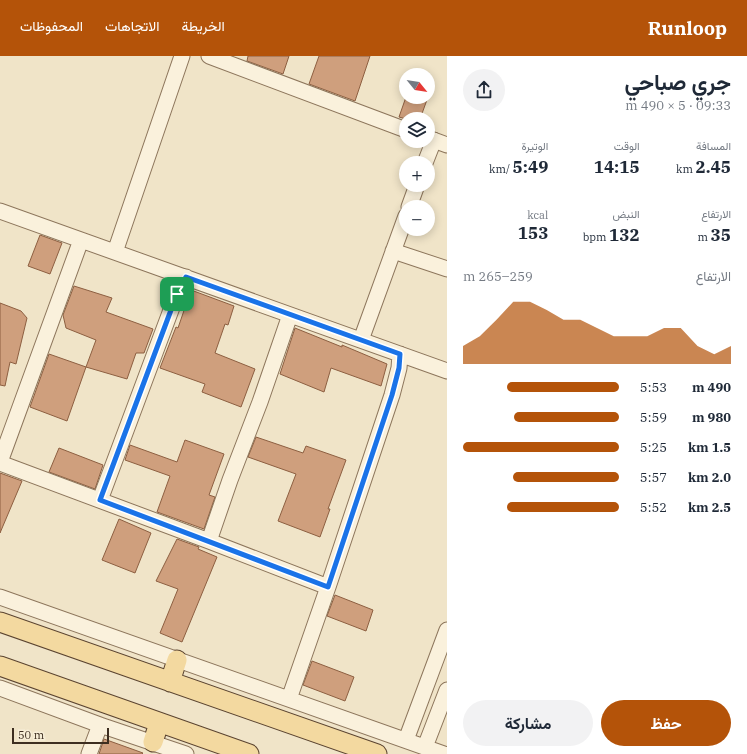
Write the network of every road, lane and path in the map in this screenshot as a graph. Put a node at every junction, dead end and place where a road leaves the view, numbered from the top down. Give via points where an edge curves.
1 (182, 56) edge
2 (209, 56) edge
3 (241, 62) edge
4 (399, 127) edge
5 (436, 141) edge
6 (428, 156) edge
7 (0, 211) edge
8 (399, 235) edge
9 (81, 240) junction
10 (393, 251) junction
11 (115, 252) junction
12 (447, 269) edge
13 (186, 277) junction
14 (290, 315) junction
15 (361, 340) junction
16 (400, 354) junction
17 (447, 371) edge
18 (0, 462) edge
19 (100, 500) junction
20 (209, 541) junction
21 (328, 587) junction
22 (0, 598) edge
23 (0, 622) edge
24 (447, 630) edge
25 (177, 660) junction
26 (0, 666) edge
27 (170, 682) junction
28 (0, 688) edge
29 (447, 690) edge
30 (289, 699) junction
31 (159, 723) junction
32 (100, 725) junction
33 (406, 740) junction
34 (153, 742) junction
35 (425, 747) junction
36 (89, 754) edge
37 (186, 754) edge
38 (248, 754) edge
39 (377, 754) edge
40 (444, 754) edge

1 - 11 street
2 - 3 street
3 - 4 street
5 - 6 street
7 - 9 street
8 - 10 street
9 - 11 street
9 - 18 street
10 - 12 street
10 - 15 street
11 - 13 street
13 - 14 street
13 - 19 street via 177,294
14 - 15 street
14 - 20 street
15 - 16 street
16 - 17 street
16 - 21 street via 392,395
18 - 19 street
19 - 20 street
20 - 21 street
21 - 30 street
22 - 25 street
23 - 27 main road
24 - 33 street
25 - 27 main road
25 - 30 street
26 - 31 main road
27 - 39 main road
28 - 32 street
29 - 35 street
30 - 33 street
31 - 34 main road
31 - 38 main road
32 - 34 street
32 - 36 street
33 - 35 street
34 - 37 street
35 - 40 street

